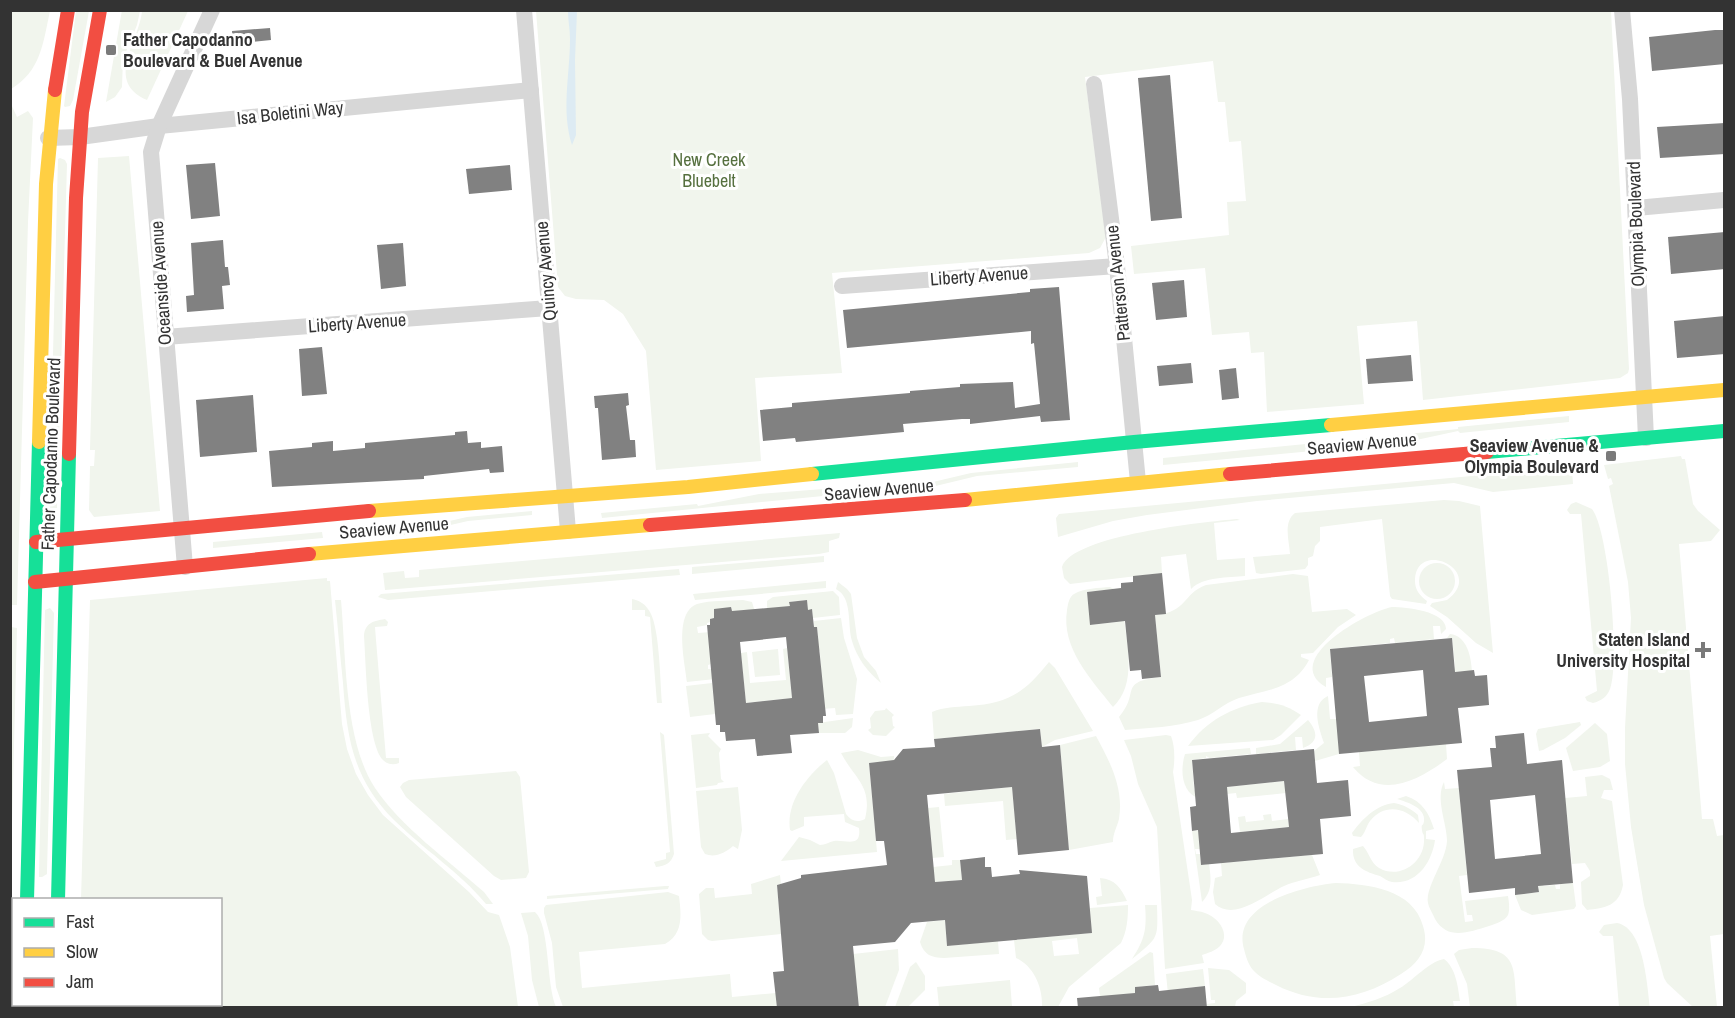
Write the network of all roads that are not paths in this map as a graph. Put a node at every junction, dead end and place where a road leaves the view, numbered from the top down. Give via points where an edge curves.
1 (68, 10) edge
2 (100, 10) edge
3 (212, 10) edge
4 (524, 10) edge
5 (1622, 10) edge
6 (1094, 84) dead end
7 (531, 90) junction
8 (159, 126) junction
9 (80, 137) junction
10 (48, 138) junction
11 (1725, 200) edge
12 (1636, 208) junction
13 (1117, 266) junction
14 (842, 286) dead end
15 (549, 308) junction
16 (165, 337) junction
17 (1725, 390) edge
18 (1643, 397) junction
19 (1725, 431) edge
20 (1646, 438) junction
21 (1134, 442) junction
22 (848, 481) junction
23 (1138, 482) junction
24 (566, 495) junction
25 (851, 510) junction
26 (182, 528) junction
27 (568, 531) junction
28 (67, 539) junction
29 (36, 542) junction
30 (185, 567) junction
31 (66, 579) junction
32 (35, 582) junction
33 (27, 898) edge
34 (58, 898) edge

1 - 10 street, Father Capodanno Boulevard
2 - 9 street, Father Capodanno Boulevard
3 - 8 street, Oceanside Avenue
4 - 7 street, Quincy Avenue
5 - 12 street, Olympia Boulevard
6 - 13 street, Patterson Avenue
7 - 8 street, Isa Boletini Way
7 - 15 street, Quincy Avenue
8 - 9 street, Isa Boletini Way
8 - 16 street, Oceanside Avenue via 152,152
9 - 10 street, Isa Boletini Way
9 - 28 street, Father Capodanno Boulevard
10 - 29 street, Father Capodanno Boulevard
11 - 12 street
12 - 18 street, Olympia Boulevard
13 - 14 street, Liberty Avenue
13 - 21 street, Patterson Avenue
15 - 16 street, Liberty Avenue
15 - 24 street, Quincy Avenue
16 - 26 street, Oceanside Avenue
17 - 18 street, Seaview Avenue
18 - 20 street, Olympia Boulevard
18 - 21 street, Seaview Avenue
19 - 20 street, Seaview Avenue
20 - 23 street, Seaview Avenue
21 - 22 street, Seaview Avenue
21 - 23 street, Patterson Avenue
22 - 24 street, Seaview Avenue
22 - 25 street
23 - 25 street, Seaview Avenue
24 - 26 street, Seaview Avenue
24 - 27 street, Quincy Avenue
25 - 27 street, Seaview Avenue
26 - 28 street, Seaview Avenue
26 - 30 street, Oceanside Avenue
27 - 30 street, Seaview Avenue
28 - 29 street, Seaview Avenue
28 - 31 street, Father Capodanno Boulevard
29 - 32 street, Father Capodanno Boulevard
30 - 31 street, Seaview Avenue
31 - 32 street, Seaview Avenue
31 - 34 street, Father Capodanno Boulevard
32 - 33 street, Father Capodanno Boulevard

